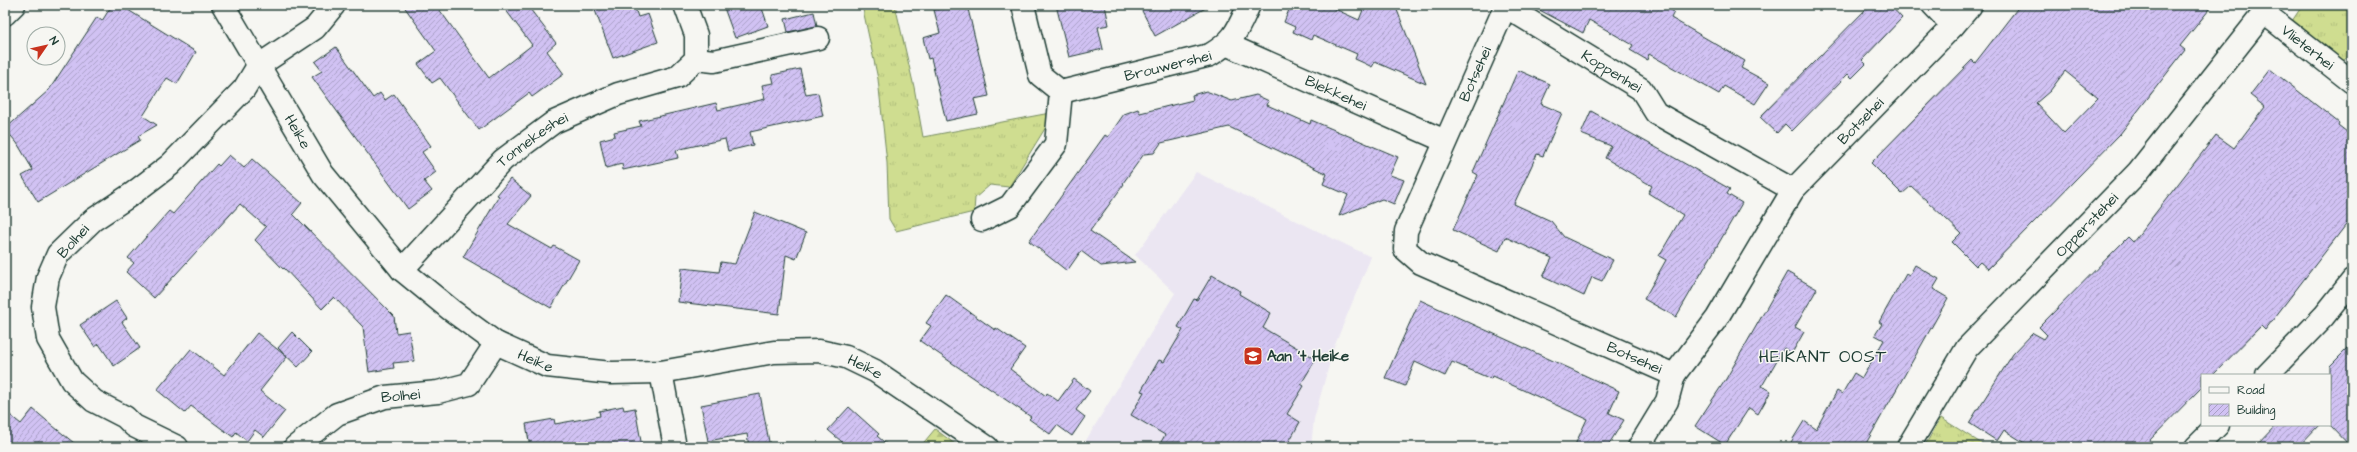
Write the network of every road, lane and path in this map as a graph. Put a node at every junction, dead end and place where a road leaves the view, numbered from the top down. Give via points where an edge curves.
1 (14, 5) edge
2 (223, 5) edge
3 (334, 5) edge
4 (685, 5) edge
5 (1023, 5) edge
6 (1248, 5) edge
7 (1933, 5) edge
8 (1971, 5) edge
9 (1505, 6) edge
10 (2267, 9) edge
11 (5, 14) edge
12 (1953, 26) junction
13 (818, 38) dead end
14 (1228, 45) junction
15 (696, 60) junction
16 (258, 66) junction
17 (2352, 82) edge
18 (1061, 92) junction
19 (1445, 141) junction
20 (1793, 190) junction
21 (982, 220) dead end
22 (402, 270) junction
23 (2352, 281) edge
24 (496, 342) junction
25 (660, 372) junction
26 (2268, 374) edge
27 (1674, 376) junction
28 (2217, 426) edge
29 (177, 447) edge
30 (295, 447) edge
31 (675, 447) edge
32 (988, 447) edge
33 (1639, 447) edge
34 (1908, 447) edge
35 (2196, 447) edge

1 - 11 street
2 - 16 street, Heike
3 - 16 street via 315,28
4 - 15 street via 696,35
5 - 18 street via 1040,75
6 - 14 street, Brouwershei
7 - 12 street
8 - 12 street, Botsehei
9 - 19 street, Botsehei
9 - 20 street, Koppenhei via 1641,89 1656,113
10 - 17 street, Vlieterhei
10 - 34 street, Opperstehei via 2138,172 1967,348
12 - 20 street, Botsehei
13 - 15 street via 714,61
14 - 18 street, Brouwershei via 1210,55
14 - 19 street, Blekkehei
15 - 22 street, Tonnekeshei via 677,77 618,94 554,122 503,160
16 - 22 street, Heike via 323,174
16 - 29 street, Bolhei via 244,89 170,165 93,220 58,254 48,277 43,307 48,339 72,381 94,401 125,417 134,426
18 - 21 street via 1056,144 1010,206
19 - 27 street, Botsehei via 1406,231 1405,248 1421,263
20 - 27 street, Botsehei via 1717,318
22 - 24 street, Heike
23 - 26 street via 2324,316
24 - 25 street, Heike via 547,366 611,373
24 - 30 street, Bolhei via 469,384 438,392 385,397 364,404 337,414
25 - 31 street
25 - 32 street, Heike via 774,352 819,351 846,357 875,371
27 - 33 street via 1667,401
28 - 35 street

